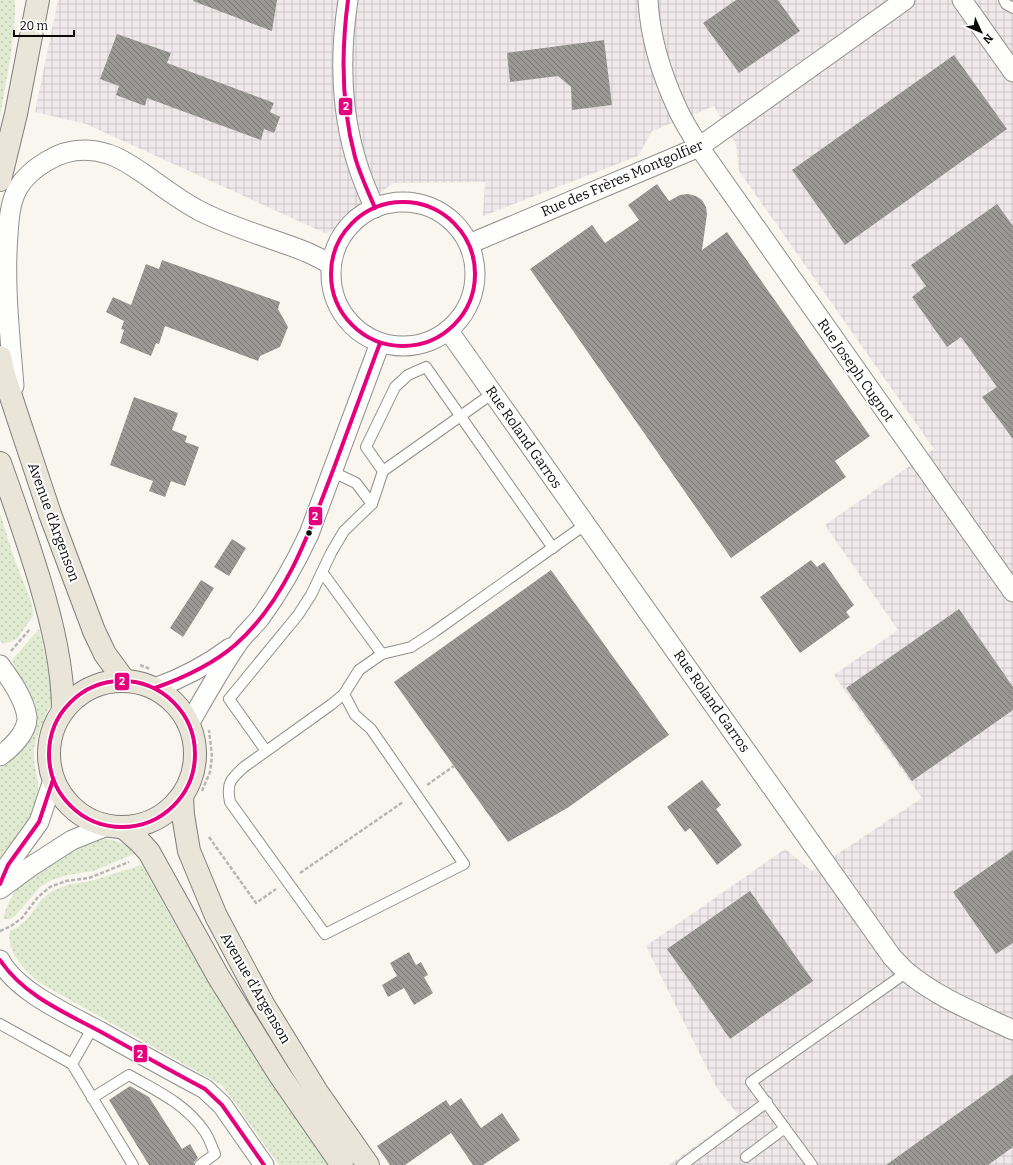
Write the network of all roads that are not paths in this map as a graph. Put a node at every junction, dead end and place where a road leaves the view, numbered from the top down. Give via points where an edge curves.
1 (23, 0) edge
2 (38, 0) edge
3 (348, 0) edge
4 (648, 0) edge
5 (905, 0) edge
6 (962, 0) edge
7 (1004, 0) edge
8 (1013, 8) edge
9 (1013, 72) edge
10 (699, 148) junction
11 (0, 166) edge
12 (0, 180) edge
13 (374, 208) junction
14 (469, 244) junction
15 (331, 265) junction
16 (448, 330) junction
17 (380, 343) junction
18 (0, 357) edge
19 (493, 393) junction
20 (17, 415) junction
21 (460, 416) junction
22 (0, 463) edge
23 (382, 471) junction
24 (333, 472) junction
25 (372, 504) junction
26 (586, 524) junction
27 (553, 548) junction
28 (322, 572) junction
29 (1013, 592) edge
30 (236, 644) junction
31 (382, 654) junction
32 (0, 665) edge
33 (124, 680) junction
34 (155, 688) junction
35 (344, 694) junction
36 (63, 710) junction
37 (199, 726) junction
38 (266, 751) junction
39 (0, 756) edge
40 (53, 780) junction
41 (192, 795) junction
42 (115, 826) junction
43 (0, 884) edge
44 (0, 889) edge
45 (0, 960) edge
46 (907, 972) junction
47 (0, 1024) edge
48 (93, 1027) junction
49 (1013, 1030) edge
50 (72, 1064) junction
51 (92, 1098) junction
52 (767, 1102) junction
53 (785, 1128) junction
54 (746, 1157) dead end
55 (133, 1165) edge
56 (200, 1165) edge
57 (264, 1165) edge
58 (342, 1165) edge
59 (368, 1165) edge
60 (682, 1165) edge
61 (812, 1165) edge

1 - 11 main road
2 - 12 main road via 16,114
3 - 13 street via 343,63 344,106 353,154
4 - 10 street, Rue Joseph Cugnot via 649,18 662,70 678,110
5 - 10 street, Rue des Frères Montgolfier
6 - 9 street
7 - 8 lane
10 - 14 street, Rue des Frères Montgolfier
10 - 29 street, Rue Joseph Cugnot
13 - 14 street via 396,202 419,204 439,212 457,226
13 - 15 street via 354,221 339,241
14 - 16 street via 475,267 473,291 464,312
15 - 17 street via 331,285 337,304 348,321 363,334
15 - 20 street via 318,256 201,211 109,154 79,150 53,157 30,173 18,188 9,220 6,295
16 - 17 street via 427,342 404,346
16 - 19 street, Rue Roland Garros
17 - 24 street
18 - 20 main road, Avenue d'Argenson
19 - 21 lane
19 - 26 street, Rue Roland Garros
20 - 33 main road, Avenue d'Argenson via 50,514 94,631 105,654
21 - 23 lane
21 - 23 lane via 426,367 408,375 395,386 366,447
21 - 27 lane
22 - 36 main road via 28,541 50,614 58,651
23 - 25 lane
24 - 25 lane via 356,483
24 - 30 street via 309,534 279,592
25 - 28 lane via 344,531
26 - 27 lane
26 - 46 street, Rue Roland Garros via 888,950
27 - 31 lane via 434,632 411,646
28 - 31 lane
28 - 38 lane via 298,615 229,699
30 - 34 street via 198,670
30 - 37 street via 212,684
31 - 35 lane via 359,670
32 - 39 street via 22,701 27,718 16,742
33 - 34 main road via 140,682
33 - 36 main road via 100,684 79,694
34 - 37 main road
35 - 38 lane
35 - 38 lane via 355,715 371,729 464,864 325,934 230,802 228,791 232,779
36 - 40 main road via 54,726 49,744
37 - 41 main road via 194,742 195,761 190,779
40 - 42 main road via 66,801 84,817
40 - 43 street via 39,822 8,865
41 - 42 main road via 145,823
41 - 59 main road, Avenue d'Argenson via 183,815 188,851 216,916 263,1004 317,1092
42 - 44 street via 72,840
42 - 58 main road, Avenue d'Argenson via 140,842 149,852 218,976 279,1074
45 - 48 street via 4,968 21,985
46 - 49 street, Rue Roland Garros via 954,1002
46 - 52 lane via 751,1082
47 - 50 lane
48 - 50 lane
48 - 57 street via 205,1089 222,1105
50 - 51 lane
51 - 55 lane
51 - 56 lane via 128,1075 173,1100 192,1115 206,1133 215,1154
52 - 53 lane
52 - 60 lane
53 - 54 lane
53 - 61 lane

